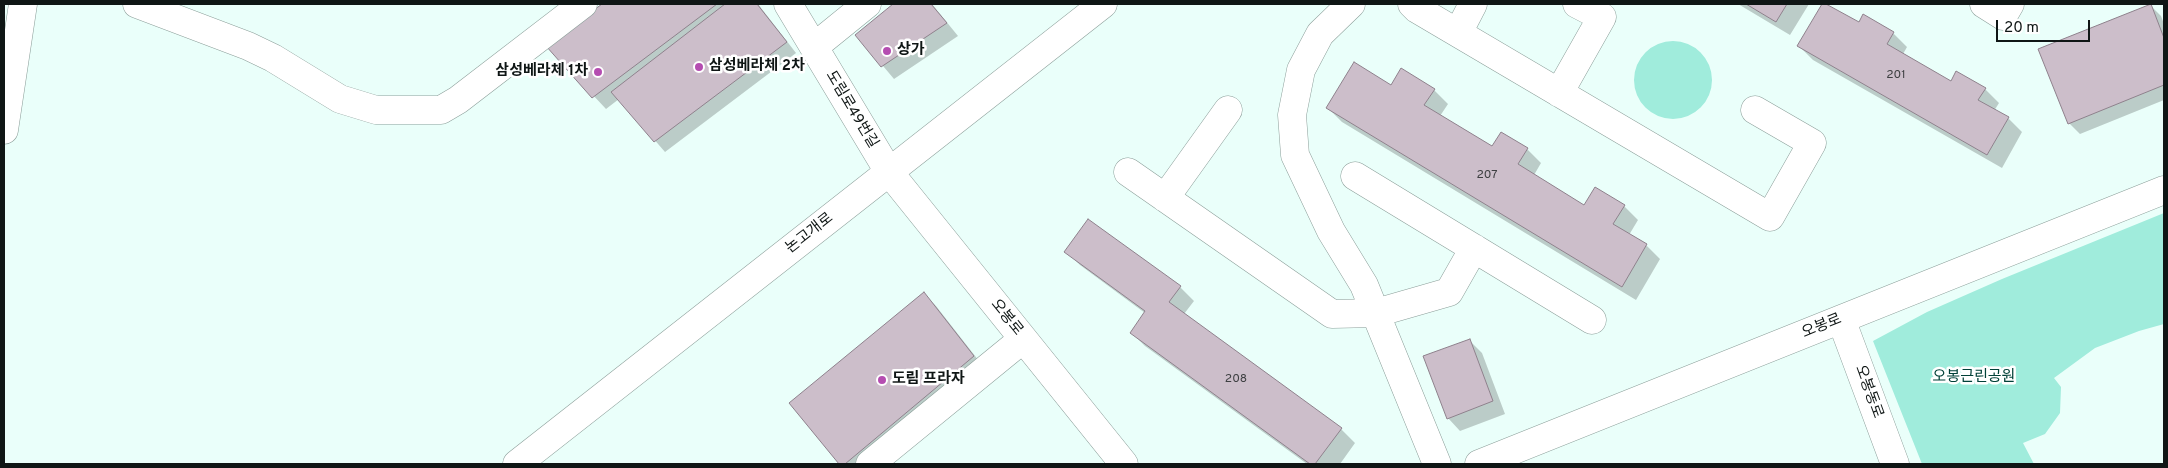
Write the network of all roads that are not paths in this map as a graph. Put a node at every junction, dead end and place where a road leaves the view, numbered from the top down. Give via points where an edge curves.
1 (23, 4) edge
2 (136, 4) edge
3 (583, 4) edge
4 (788, 4) edge
5 (867, 4) edge
6 (1103, 4) edge
7 (1351, 4) edge
8 (1412, 4) edge
9 (1473, 4) edge
10 (1577, 4) edge
11 (1984, 4) edge
12 (2010, 4) edge
13 (1458, 33) junction
14 (814, 47) junction
15 (1559, 93) junction
16 (1228, 110) dead end
17 (1755, 110) dead end
18 (4, 130) edge
19 (889, 172) junction
20 (1128, 172) dead end
21 (1355, 176) dead end
22 (2164, 190) edge
23 (1165, 198) junction
24 (1474, 248) junction
25 (1376, 313) junction
26 (1841, 319) junction
27 (1592, 320) dead end
28 (1023, 339) junction
29 (517, 464) edge
30 (870, 464) edge
31 (1124, 464) edge
32 (1437, 464) edge
33 (1480, 464) edge
34 (1895, 464) edge

1 - 18 street
2 - 3 street via 248,46 340,99 376,110 441,110
4 - 14 street, 도림로49번길
5 - 14 street
6 - 19 street, 논고개로
7 - 25 street via 1320,34 1301,70 1292,116 1295,156 1330,231 1364,285
8 - 13 street
9 - 13 street
10 - 15 street via 1602,18
11 - 12 street via 2003,16
13 - 15 street
14 - 19 street, 도림로49번길
15 - 17 street via 1770,217 1812,143
16 - 23 street
19 - 28 street, 오봉로
19 - 29 street, 논고개로
20 - 23 street
21 - 24 street
22 - 26 street, 오봉로
23 - 25 street via 1332,314
24 - 25 street via 1448,292
24 - 27 street
25 - 32 street
26 - 33 street, 오봉로
26 - 34 street, 오봉동로
28 - 30 street
28 - 31 street, 오봉로

